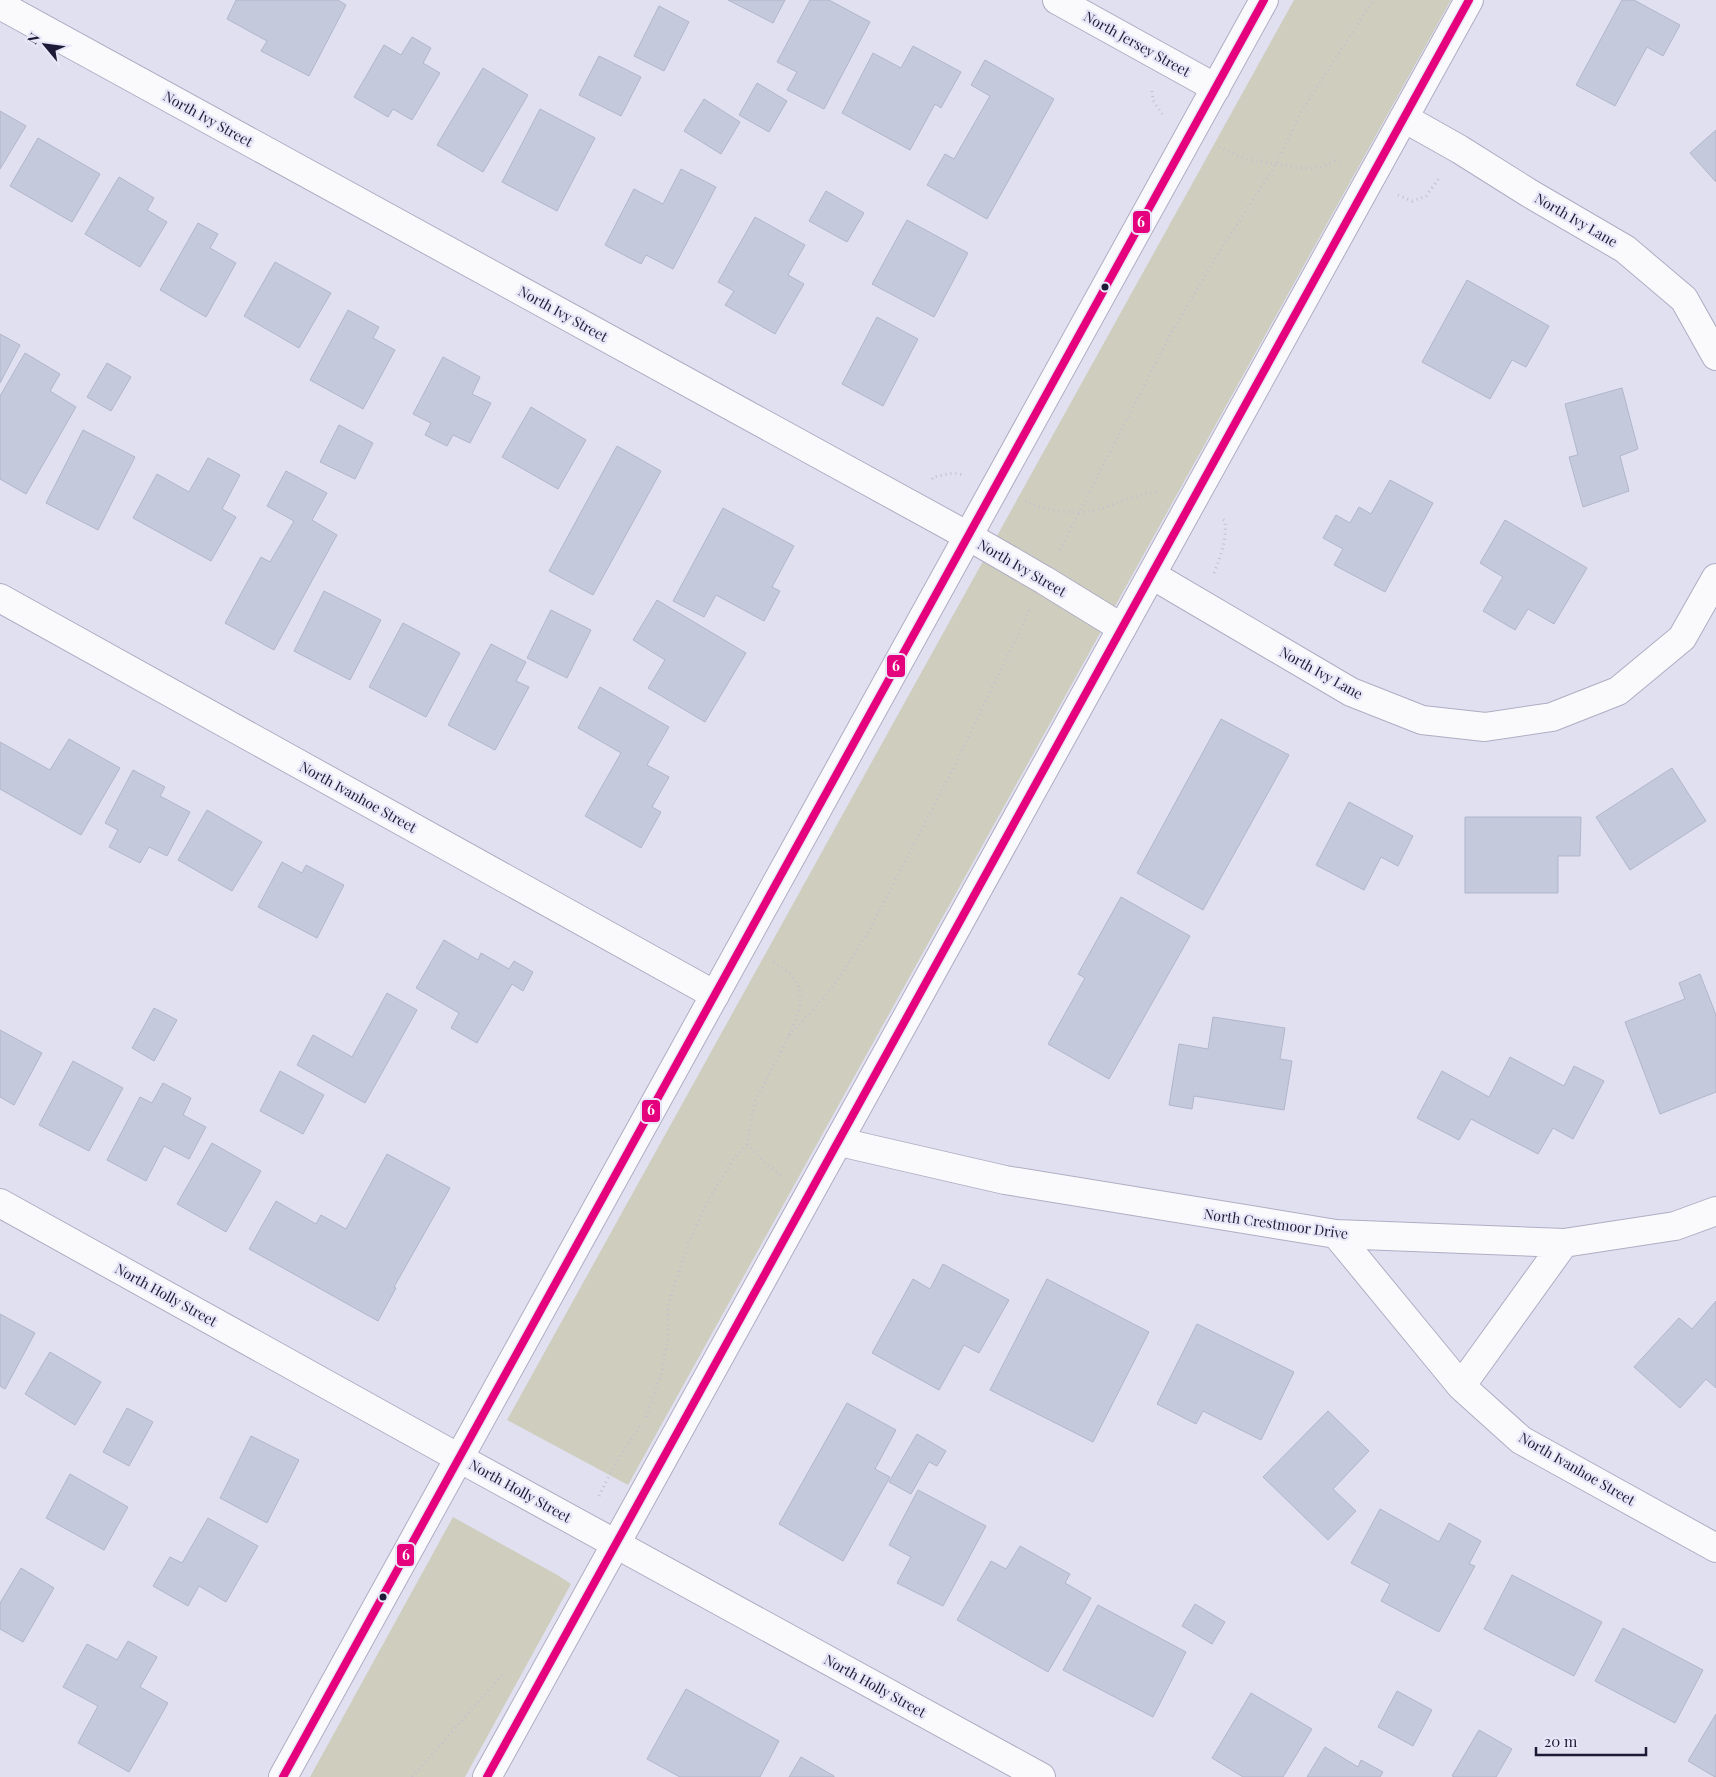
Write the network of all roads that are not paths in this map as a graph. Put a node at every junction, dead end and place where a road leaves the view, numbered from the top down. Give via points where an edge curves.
1 (1057, 0) edge
2 (1264, 0) edge
3 (1469, 0) edge
4 (0, 5) edge
5 (1216, 88) junction
6 (1404, 118) junction
7 (1716, 356) edge
8 (968, 536) junction
9 (1152, 575) junction
10 (1716, 578) edge
11 (0, 598) edge
12 (1122, 628) junction
13 (715, 995) junction
14 (840, 1142) junction
15 (0, 1203) edge
16 (1716, 1211) edge
17 (1336, 1234) junction
18 (1564, 1243) junction
19 (1461, 1386) junction
20 (459, 1458) junction
21 (616, 1544) junction
22 (1716, 1548) edge
23 (283, 1777) edge
24 (487, 1777) edge
25 (1041, 1777) edge

1 - 5 street, North Jersey Street
2 - 5 street
3 - 6 street
4 - 8 street, North Ivy Street
5 - 8 street
6 - 7 street, North Ivy Lane via 1625,249 1684,300
6 - 9 street
8 - 12 street, North Ivy Street
8 - 13 street
9 - 10 street, North Ivy Lane via 1351,692 1422,720 1485,727 1552,717 1618,691 1682,638
9 - 12 street
11 - 13 street, North Ivanhoe Street
12 - 14 street
13 - 20 street
14 - 17 street, North Crestmoor Drive via 1005,1180
14 - 21 street
15 - 20 street, North Holly Street
16 - 18 street, North Crestmoor Drive via 1675,1226
17 - 18 street, North Crestmoor Drive
17 - 19 street, North Ivanhoe Street
18 - 19 street
19 - 22 street, North Ivanhoe Street via 1521,1440
20 - 21 street, North Holly Street
20 - 23 street
21 - 24 street
21 - 25 street, North Holly Street

